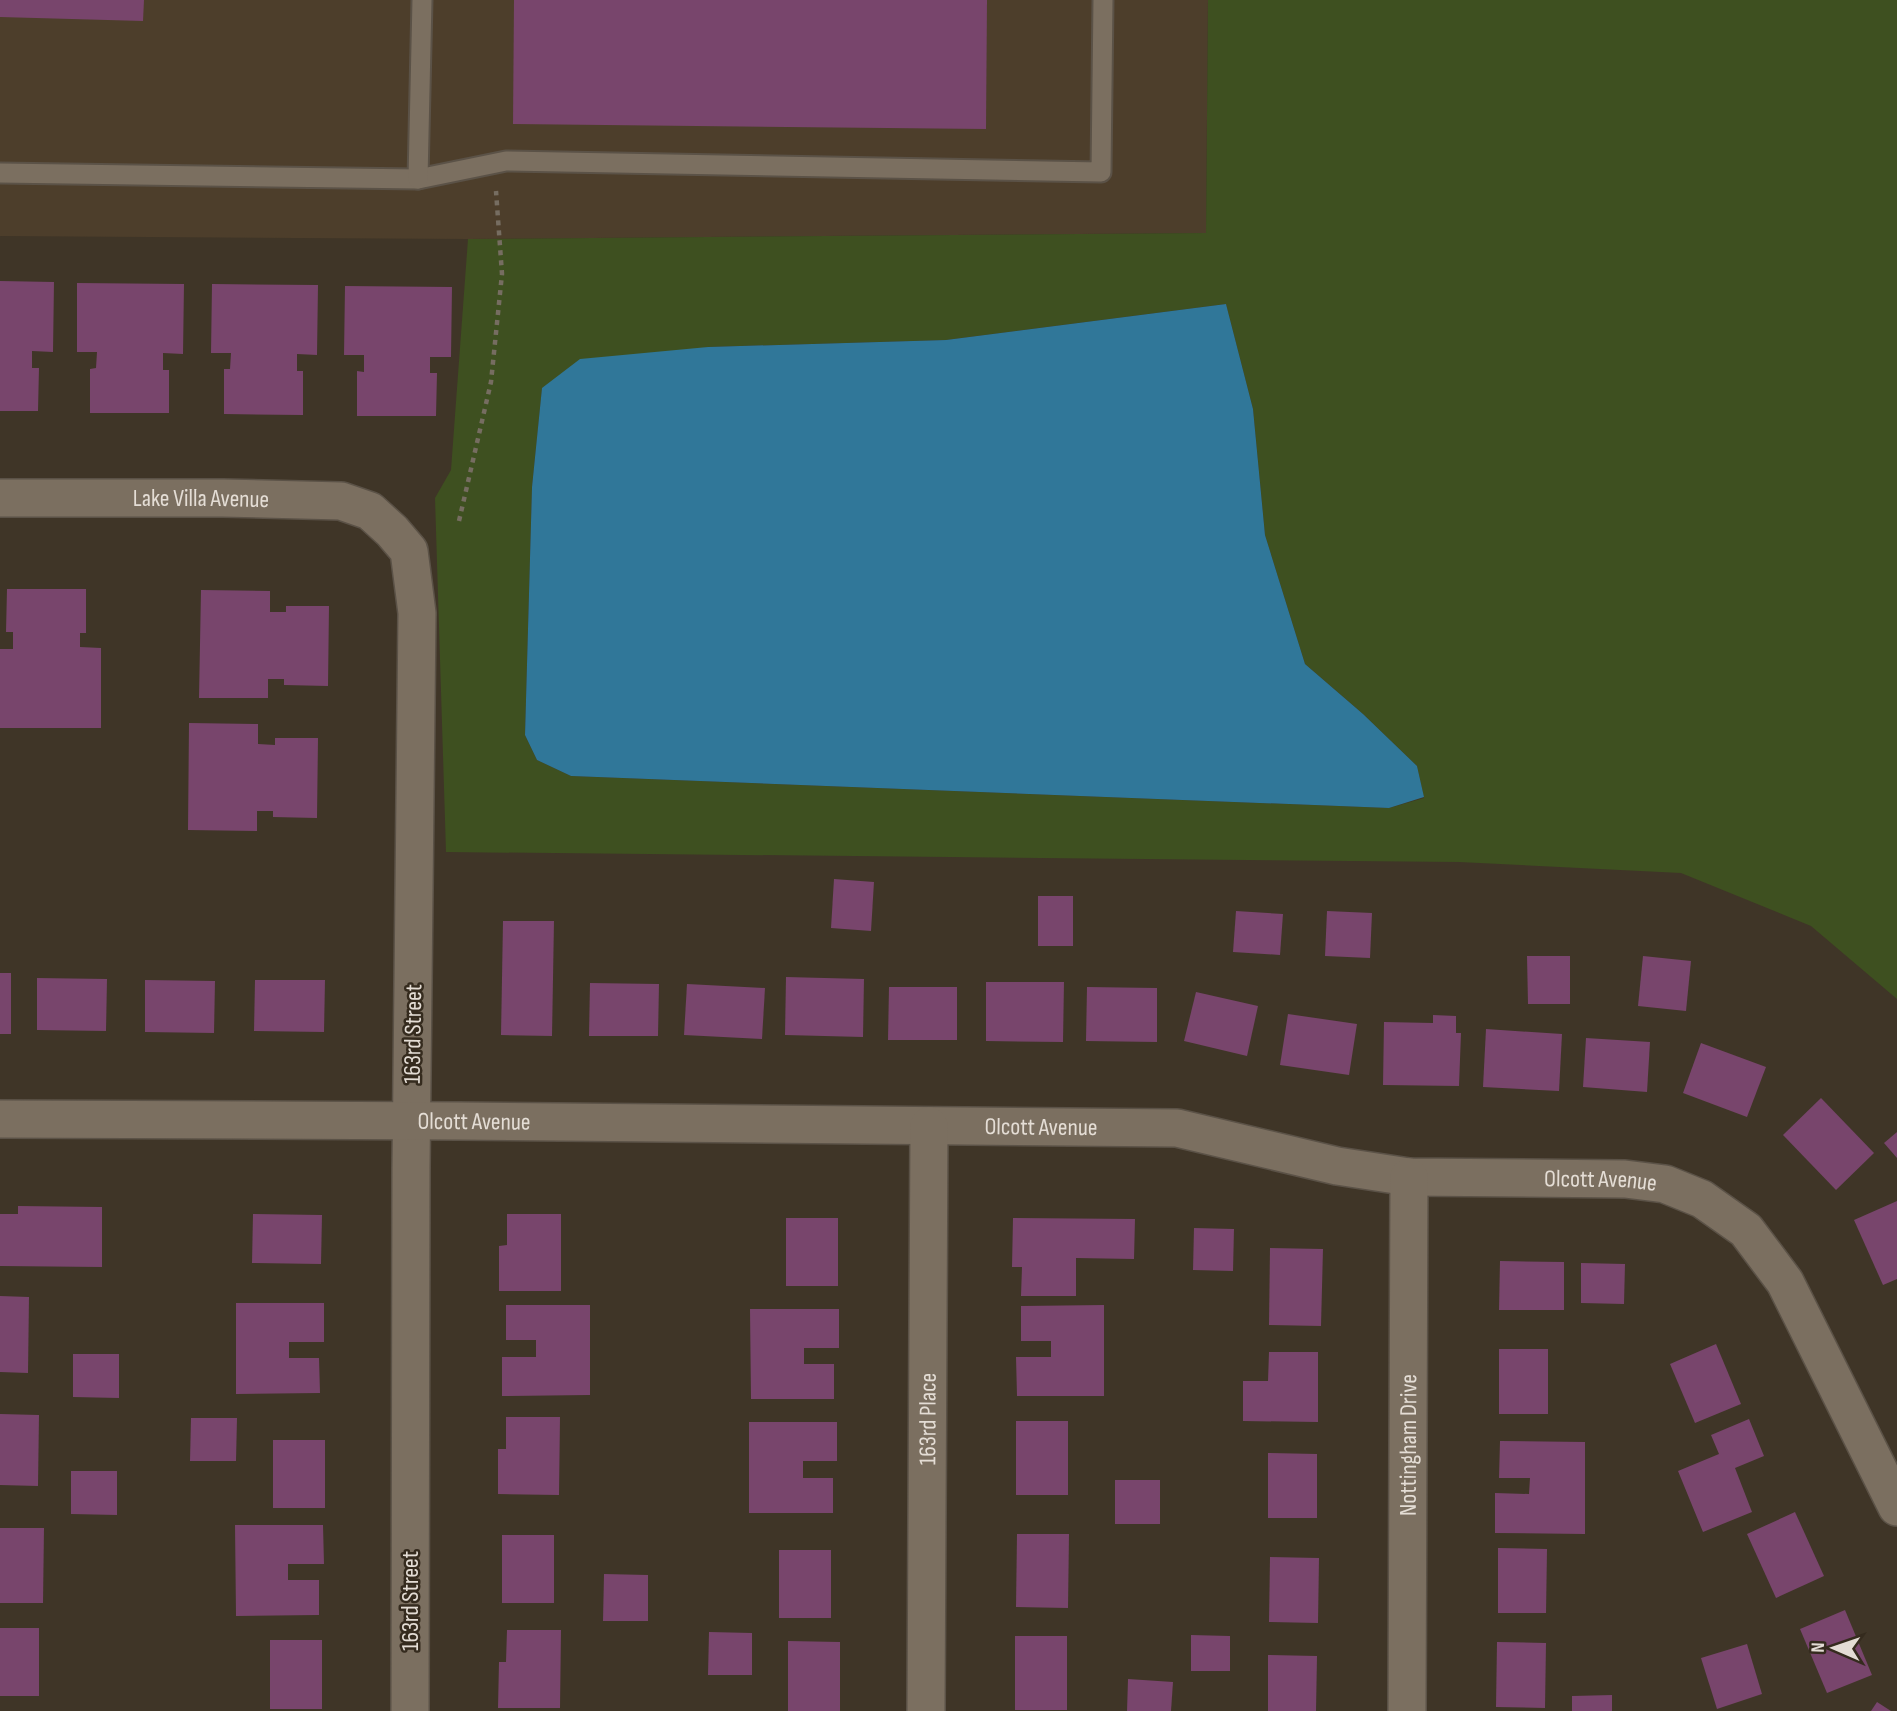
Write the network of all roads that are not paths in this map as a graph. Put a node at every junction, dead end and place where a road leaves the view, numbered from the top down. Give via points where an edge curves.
1 (422, 0) edge
2 (1103, 0) edge
3 (0, 173) edge
4 (418, 179) junction
5 (0, 498) edge
6 (392, 531) joint
7 (0, 1119) edge
8 (412, 1122) junction
9 (929, 1126) junction
10 (1409, 1177) junction
11 (1897, 1507) edge
12 (410, 1711) edge
13 (926, 1711) edge
14 (1407, 1711) edge

1 - 4 lane
2 - 4 lane via 1101,172 519,161
3 - 4 lane
5 - 6 street, Lake Villa Avenue via 341,501 370,511
6 - 8 street, 163rd Street via 409,551 417,613
7 - 8 street, Olcott Avenue
8 - 9 street, Olcott Avenue
8 - 12 street, 163rd Street
9 - 10 street, Olcott Avenue via 1177,1128 1337,1166
9 - 13 street, 163rd Place
10 - 11 street, Olcott Avenue via 1625,1179 1665,1184 1702,1199 1746,1230 1785,1282
10 - 14 street, Nottingham Drive

